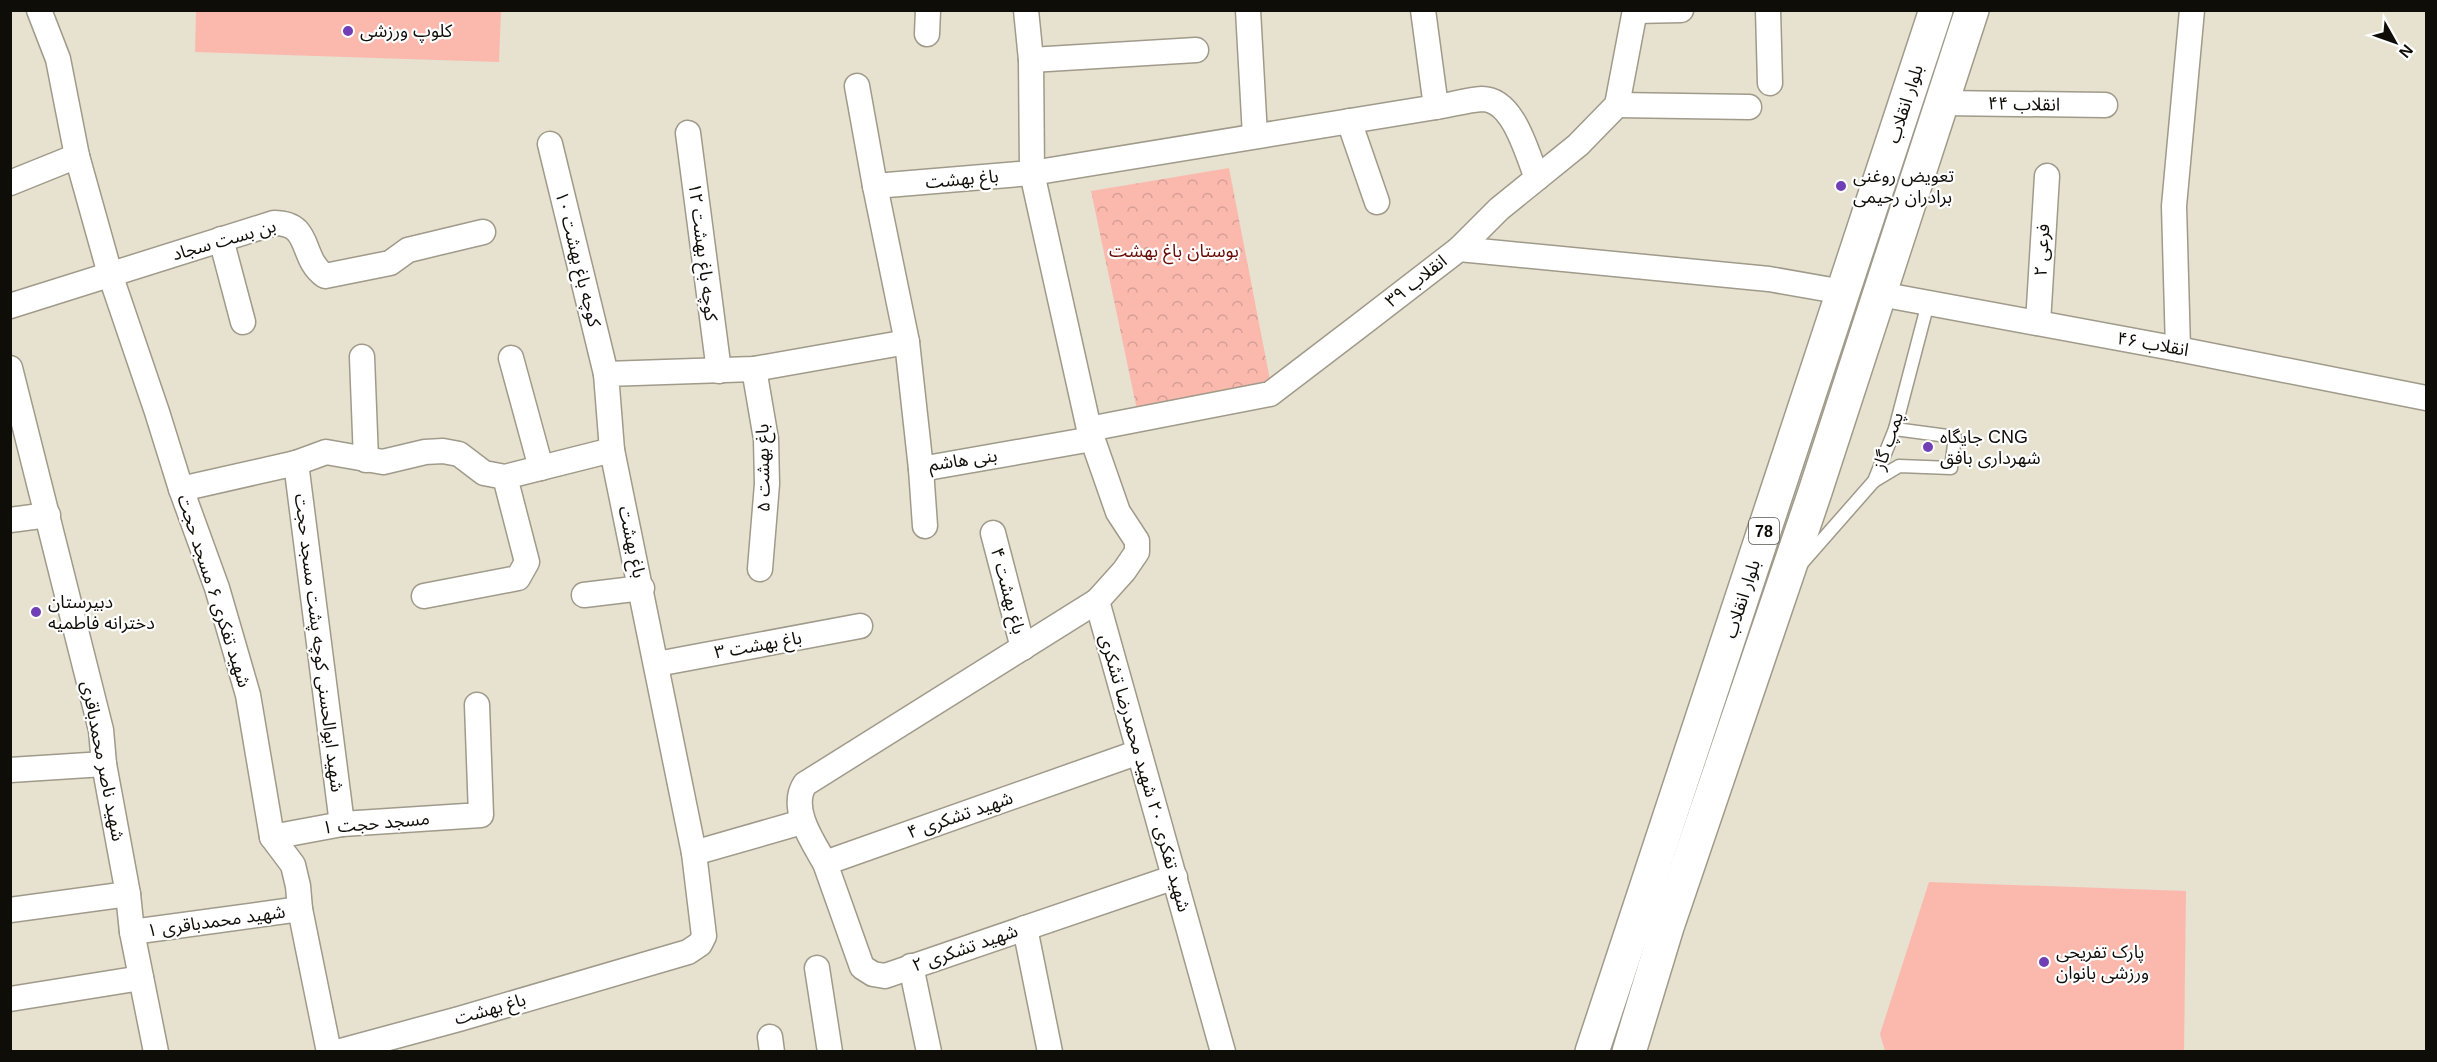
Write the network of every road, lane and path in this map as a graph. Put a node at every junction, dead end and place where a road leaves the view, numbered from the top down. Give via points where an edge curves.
1 (39, 10) edge
2 (928, 10) edge
3 (1026, 10) edge
4 (1248, 10) edge
5 (1423, 10) edge
6 (1681, 10) edge
7 (1768, 10) edge
8 (1936, 10) edge
9 (1972, 10) edge
10 (2192, 10) edge
11 (1635, 11) edge
12 (927, 34) dead end
13 (1196, 50) dead end
14 (1031, 60) junction
15 (1770, 83) dead end
16 (857, 86) dead end
17 (1942, 103) junction
18 (1617, 105) junction
19 (2105, 105) dead end
20 (1436, 107) junction
21 (1749, 107) dead end
22 (1348, 121) junction
23 (688, 134) dead end
24 (1255, 136) junction
25 (550, 144) dead end
26 (77, 156) junction
27 (1032, 173) junction
28 (2047, 176) dead end
29 (1537, 178) junction
30 (10, 183) edge
31 (875, 186) junction
32 (1377, 202) dead end
33 (483, 232) dead end
34 (221, 239) junction
35 (1459, 249) junction
36 (110, 274) junction
37 (1843, 292) junction
38 (1880, 294) junction
39 (1928, 303) junction
40 (10, 306) edge
41 (243, 322) dead end
42 (2038, 323) junction
43 (907, 342) junction
44 (2178, 349) junction
45 (362, 357) dead end
46 (512, 358) dead end
47 (10, 368) edge
48 (754, 369) junction
49 (718, 371) junction
50 (606, 374) junction
51 (2427, 398) edge
52 (1895, 429) junction
53 (1090, 434) junction
54 (612, 450) junction
55 (366, 459) junction
56 (296, 463) junction
57 (541, 468) junction
58 (921, 469) junction
59 (505, 477) junction
60 (1874, 481) junction
61 (181, 489) junction
62 (48, 515) junction
63 (10, 520) edge
64 (925, 526) dead end
65 (993, 533) dead end
66 (760, 569) dead end
67 (1784, 585) junction
68 (642, 588) junction
69 (584, 595) dead end
70 (424, 596) dead end
71 (1097, 600) junction
72 (860, 626) dead end
73 (1023, 648) junction
74 (657, 664) junction
75 (477, 705) dead end
76 (1139, 752) junction
77 (104, 764) junction
78 (10, 770) edge
79 (802, 822) junction
80 (342, 824) junction
81 (272, 837) junction
82 (694, 853) junction
83 (825, 863) junction
84 (1175, 877) junction
85 (128, 894) junction
86 (300, 909) junction
87 (10, 910) edge
88 (1025, 928) junction
89 (132, 932) junction
90 (911, 966) junction
91 (818, 968) dead end
92 (141, 978) junction
93 (10, 999) edge
94 (156, 1052) edge
95 (329, 1052) edge
96 (337, 1052) edge
97 (830, 1052) edge
98 (929, 1052) edge
99 (1050, 1052) edge
100 (1223, 1052) edge
101 (1592, 1052) edge
102 (1629, 1052) edge

1 - 26 street, شهید تفکری ۶ مسجد حجت via 58,59
2 - 12 street
3 - 14 street
4 - 24 street
5 - 20 street
6 - 11 street
7 - 15 street
8 - 37 main road, بلوار انقلاب / 78
9 - 17 main road, بلوار انقلاب / 78
10 - 44 street via 2174,206
11 - 18 street
13 - 14 street
14 - 27 street
16 - 31 street
17 - 19 street, انقلاب ۴۴
17 - 38 main road, بلوار انقلاب / 78
18 - 21 street
18 - 29 street via 1578,145
20 - 22 street, باغ بهشت
20 - 29 street, باغ بهشت via 1483,99 1499,103 1513,120
22 - 24 street, باغ بهشت
22 - 32 street
23 - 49 street, کوچه باغ بهشت ۱۲
24 - 27 street, باغ بهشت
25 - 50 street, کوچه باغ بهشت ۱۰
26 - 30 street
26 - 36 street, شهید تفکری ۶ مسجد حجت
27 - 31 street, باغ بهشت
27 - 53 street
28 - 42 street, فرعی ۲
29 - 35 street via 1499,208
31 - 43 street
33 - 34 street, بن بست سجاد via 408,250 390,263 326,276 313,265 298,231 287,223 274,223
34 - 36 street, بن بست سجاد
34 - 41 street
35 - 37 street, انقلاب ۳۹ via 1769,279
35 - 53 street, انقلاب ۳۹ via 1270,394
36 - 40 street, بن بست سجاد
36 - 61 street, شهید تفکری ۶ مسجد حجت
37 - 101 main road, بلوار انقلاب / 78
38 - 39 street, انقلاب ۴۶
38 - 67 main road, بلوار انقلاب / 78
39 - 42 street, انقلاب ۴۶
39 - 52 lane, پمپ گاز
42 - 44 street, انقلاب ۴۶
43 - 48 street
43 - 58 street, بنی هاشم
44 - 51 street, انقلاب ۴۶
45 - 55 street
46 - 57 street
47 - 62 street, شهید ناصر محمدباقری
48 - 49 street
48 - 66 street, باغ بهشت ۵ via 766,439 767,484
49 - 50 street
50 - 54 street, باغ بهشت
52 - 60 lane, پمپ گاز
52 - 60 lane via 1955,437 1951,468 1899,466
53 - 58 street, بنی هاشم
53 - 71 street via 1118,512 1137,541 1137,552
54 - 57 street
54 - 68 street, باغ بهشت
55 - 56 street via 326,452
55 - 59 street via 383,462 442,451 459,454 484,473
56 - 61 street
56 - 80 street, شهید ابوالحسنی کوچه پشت مسجد حجت
57 - 59 street
58 - 64 street
59 - 70 street via 527,562 524,571 518,578
60 - 67 lane, پمپ گاز
61 - 81 street, شهید تفکری ۶ مسجد حجت via 217,588 248,695
62 - 63 street
62 - 77 street, شهید ناصر محمدباقری via 101,729
65 - 73 street, باغ بهشت ۴
67 - 102 main road, بلوار انقلاب / 78 via 1667,927
68 - 69 street
68 - 74 street, باغ بهشت
71 - 73 street
71 - 76 street, شهید تفکری ۲۰ شهید محمدرضا تشکری
72 - 74 street, باغ بهشت ۳
73 - 79 street via 805,784 800,794
74 - 82 street, باغ بهشت
75 - 80 street, مسجد حجت ۱ via 481,814
76 - 83 street, شهید تشکری ۴
76 - 84 street, شهید تفکری ۲۰ شهید محمدرضا تشکری
77 - 78 street
77 - 85 street, شهید ناصر محمدباقری
79 - 82 street
79 - 83 street
80 - 81 street, مسجد حجت ۱
81 - 86 street, شهید تفکری ۶ مسجد حجت via 293,865
82 - 96 street, باغ بهشت via 704,936 688,952
83 - 90 street, شهید تشکری ۲ via 862,967 885,976
84 - 88 street, شهید تشکری ۲
84 - 100 street, شهید تفکری ۲۰ شهید محمدرضا تشکری
85 - 87 street
85 - 89 street, شهید ناصر محمدباقری
86 - 89 street, شهید محمدباقری ۱
86 - 95 street, شهید تفکری ۶ مسجد حجت
88 - 90 street, شهید تشکری ۲
88 - 99 street
89 - 92 street, شهید ناصر محمدباقری
90 - 98 street
91 - 97 street
92 - 93 street
92 - 94 street, شهید ناصر محمدباقری

